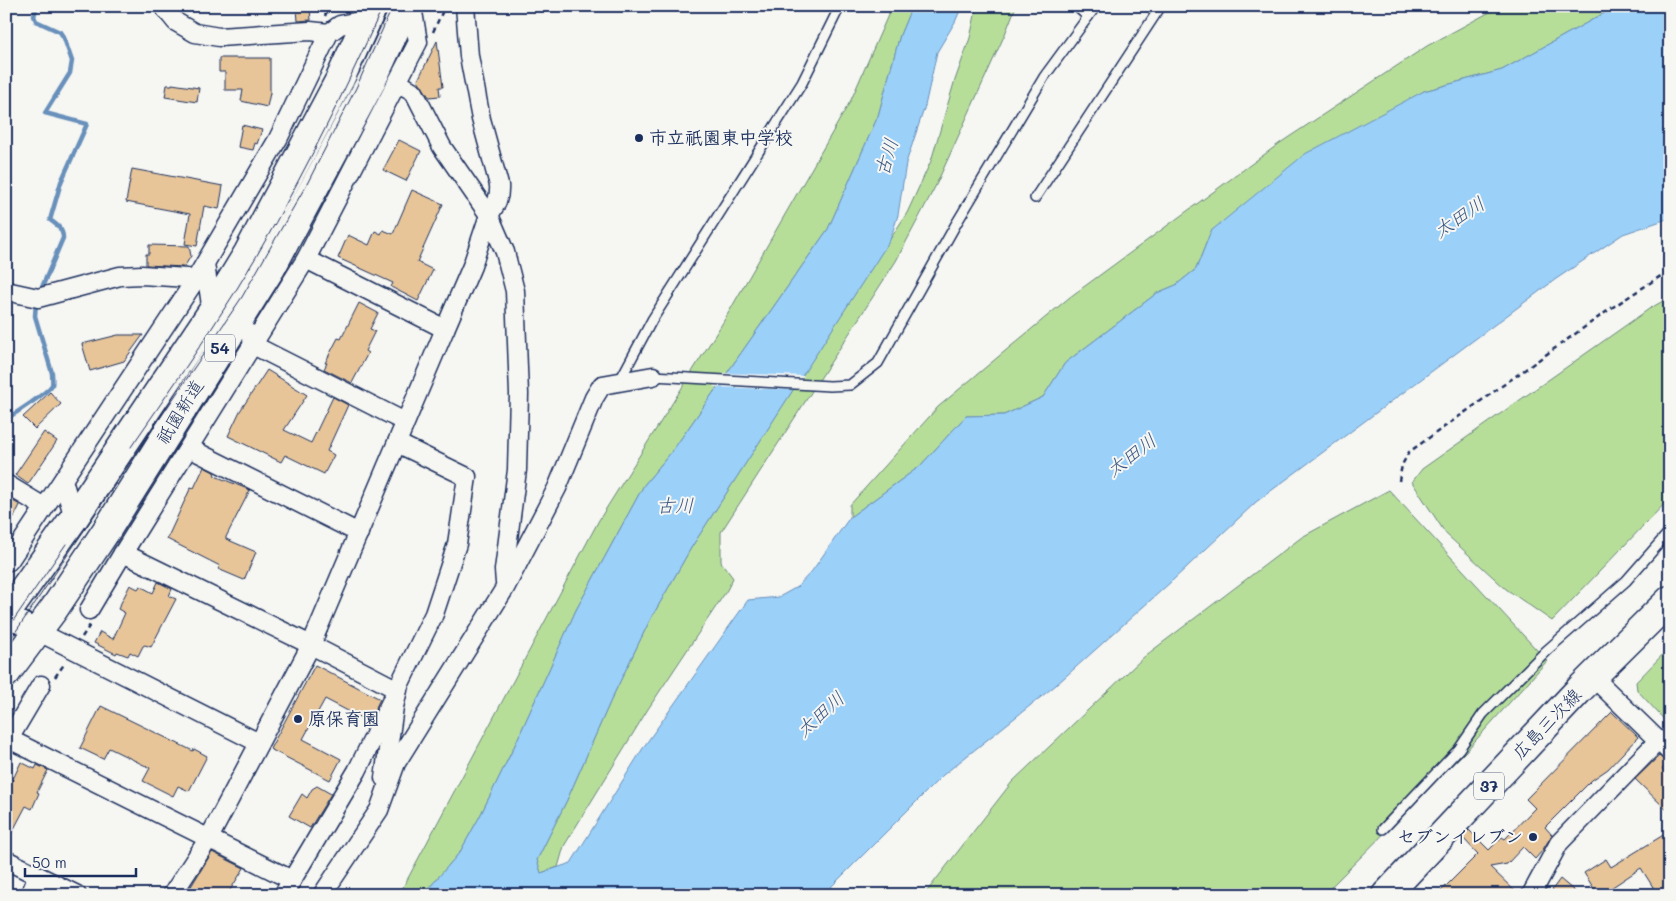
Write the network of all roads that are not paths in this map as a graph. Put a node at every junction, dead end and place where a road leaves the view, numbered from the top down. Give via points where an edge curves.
1 (163, 6) edge
2 (406, 6) edge
3 (412, 6) edge
4 (465, 6) edge
5 (840, 6) edge
6 (1076, 6) edge
7 (1096, 6) edge
8 (1161, 6) edge
9 (370, 13) edge
10 (1088, 17) junction
11 (329, 33) junction
12 (397, 82) junction
13 (1035, 198) dead end
14 (489, 215) junction
15 (306, 259) junction
16 (205, 264) junction
17 (194, 282) junction
18 (6, 291) edge
19 (247, 304) junction
20 (212, 312) junction
21 (445, 329) junction
22 (253, 345) junction
23 (653, 376) joint
24 (619, 382) junction
25 (405, 422) junction
26 (397, 443) junction
27 (189, 448) junction
28 (63, 480) junction
29 (6, 484) edge
30 (44, 507) junction
31 (74, 518) junction
32 (139, 526) junction
33 (106, 531) junction
34 (1670, 531) edge
35 (359, 533) junction
36 (123, 553) junction
37 (9, 561) dead end
38 (505, 588) junction
39 (1670, 600) edge
40 (90, 610) dead end
41 (6, 614) edge
42 (1670, 624) edge
43 (37, 632) junction
44 (311, 645) junction
45 (6, 674) edge
46 (1599, 682) junction
47 (41, 685) dead end
48 (398, 690) junction
49 (8, 742) edge
50 (259, 742) junction
51 (1664, 746) edge
52 (379, 810) junction
53 (1382, 829) dead end
54 (209, 838) junction
55 (6, 860) edge
56 (38, 876) junction
57 (288, 888) edge
58 (30, 895) edge
59 (77, 895) edge
60 (172, 895) edge
61 (322, 895) edge
62 (1386, 895) edge
63 (1409, 895) edge
64 (1531, 895) edge

1 - 11 street via 182,26 195,33 219,37 310,31
2 - 19 main road, 祇園新道 / 54 via 372,80 271,268
3 - 12 street via 418,42
4 - 14 street via 470,65 499,185 500,196
5 - 24 lane via 802,83 652,320
6 - 10 lane
7 - 10 lane
8 - 13 lane
9 - 11 street
9 - 20 main road, 祇園新道 / 54 via 308,140 248,253
10 - 23 lane via 1044,77 878,363 850,385
11 - 16 street via 278,139
12 - 14 street via 414,92 442,147
12 - 15 street
14 - 21 street via 472,266
14 - 38 street via 505,252 515,291 520,394 517,470 504,570
15 - 21 street
15 - 22 street
16 - 17 street
16 - 20 street
17 - 18 street via 187,278 120,276 38,298
17 - 28 street
19 - 22 street
19 - 33 main road, 祇園新道 / 54
20 - 31 main road, 祇園新道 / 54
21 - 25 street
22 - 25 street
22 - 27 street
23 - 24 street
24 - 38 street via 602,385 594,398 557,488
25 - 26 street
26 - 35 street
26 - 48 street via 467,477 452,562 434,614
27 - 32 street
27 - 35 street
28 - 30 street
28 - 31 street
29 - 30 street
30 - 37 street
31 - 41 main road, 祇園新道 / 54
32 - 33 street
32 - 36 street
33 - 43 main road, 祇園新道 / 54
34 - 53 lane via 1626,581 1546,651 1483,714 1459,749
35 - 44 street
36 - 40 street
36 - 44 street
38 - 52 street via 396,763
39 - 46 main road, 広島三次線 / 37
41 - 43 street
42 - 46 main road, 広島三次線 / 37
43 - 45 main road, 祇園新道 / 54
43 - 50 street
44 - 48 street
44 - 50 street
46 - 51 street
46 - 62 main road, 広島三次線 / 37
46 - 63 main road, 広島三次線 / 37
47 - 49 street
48 - 52 street
48 - 57 street via 357,771
49 - 54 street
50 - 54 street
51 - 64 street via 1559,843
52 - 61 street
54 - 57 street
54 - 60 street
55 - 56 street
56 - 58 street
56 - 59 street

